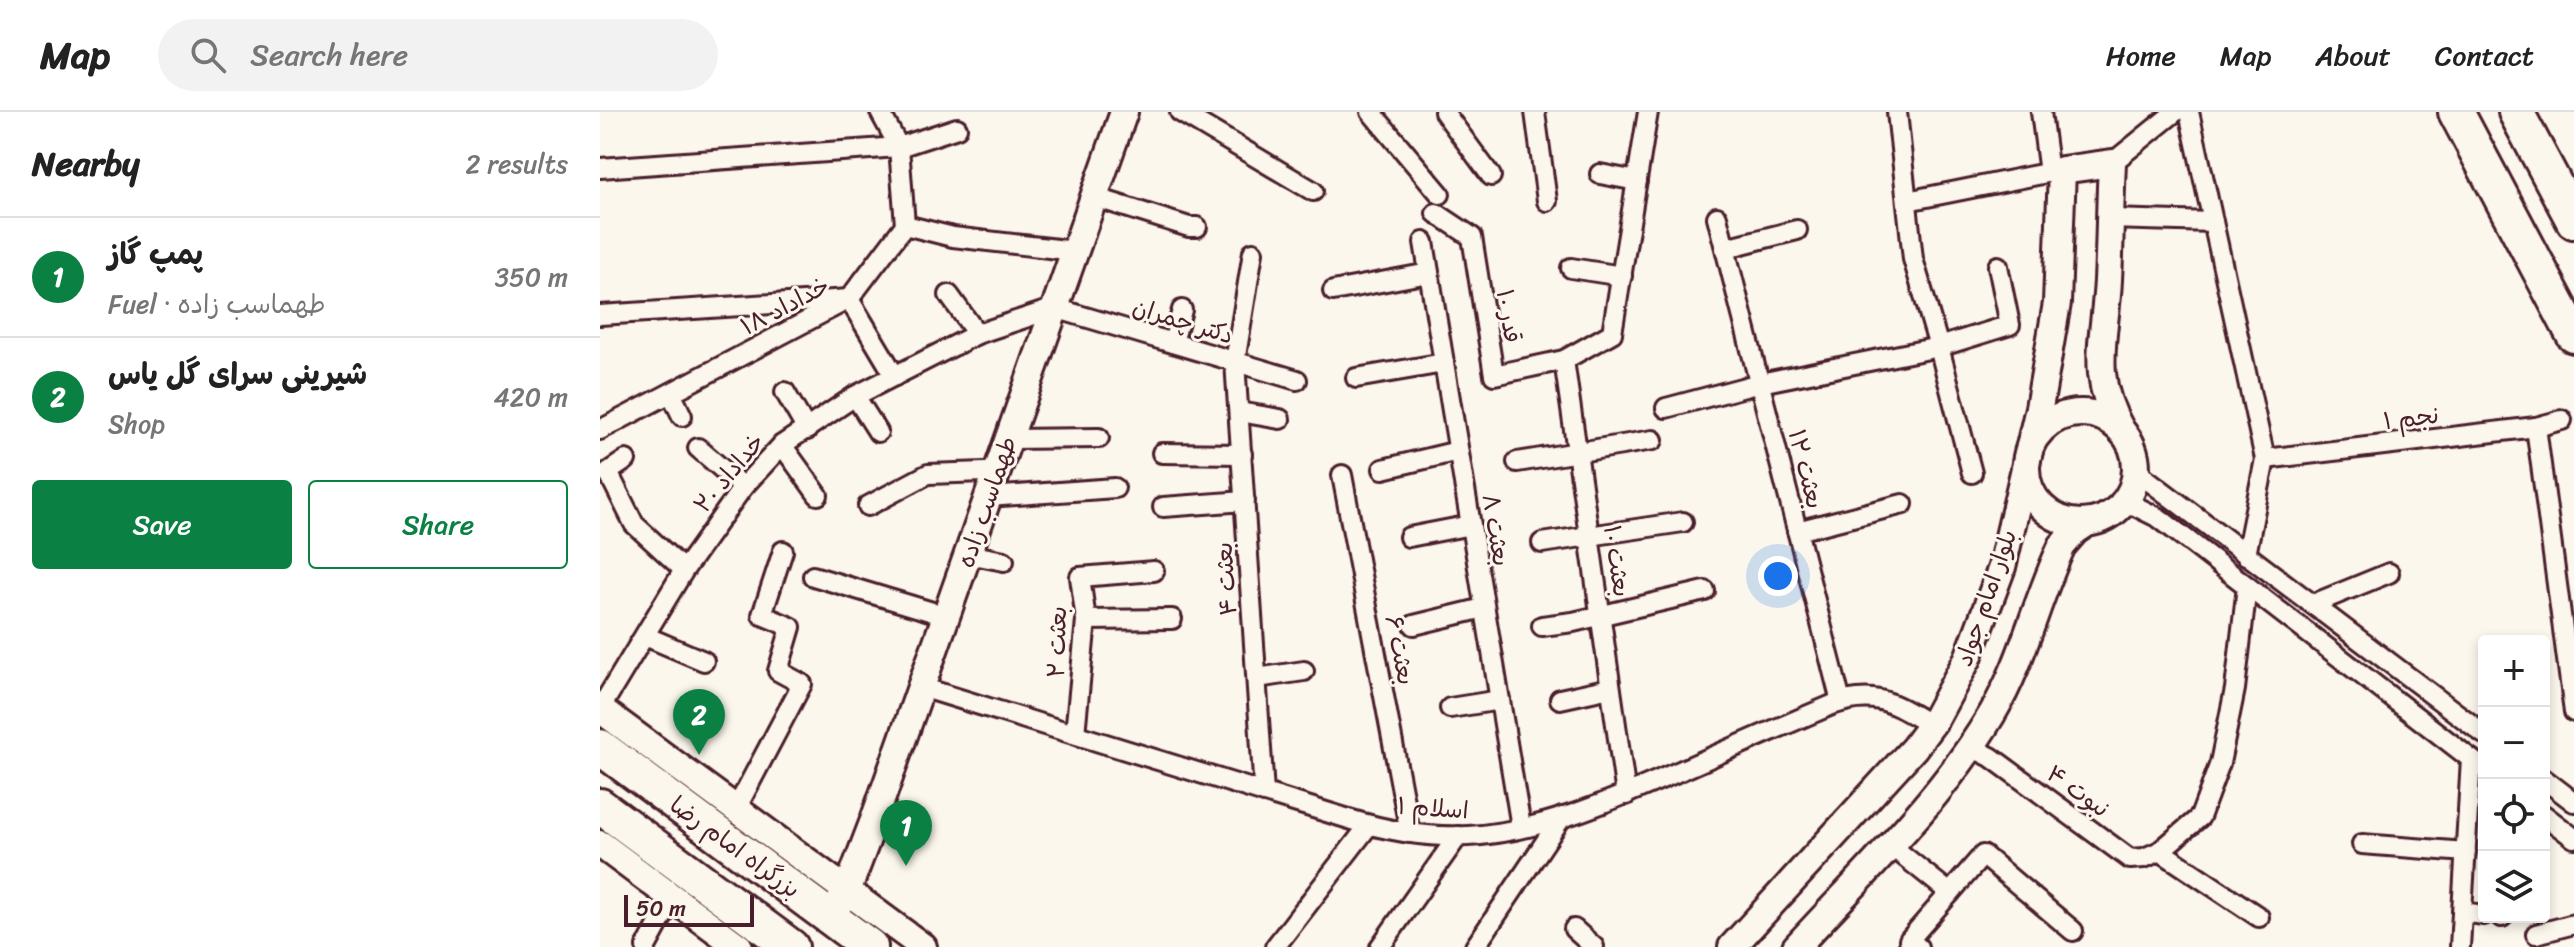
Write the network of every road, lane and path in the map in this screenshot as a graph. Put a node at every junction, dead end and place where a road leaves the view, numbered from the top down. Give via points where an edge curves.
1 (880, 112) edge
2 (1180, 112) edge
3 (1371, 112) edge
4 (1444, 112) edge
5 (1535, 112) edge
6 (1648, 112) edge
7 (1890, 112) edge
8 (1897, 112) edge
9 (2041, 112) edge
10 (2175, 112) edge
11 (2189, 112) edge
12 (2456, 112) edge
13 (2516, 112) edge
14 (1122, 113) edge
15 (957, 128) dead end
16 (899, 147) junction
17 (2112, 163) junction
18 (600, 168) edge
19 (2056, 171) junction
20 (1600, 174) dead end
21 (1491, 176) dead end
22 (1637, 181) junction
23 (1313, 191) dead end
24 (1440, 194) dead end
25 (1094, 197) junction
26 (1547, 201) dead end
27 (1907, 201) junction
28 (1436, 213) dead end
29 (1717, 217) dead end
30 (2109, 219) junction
31 (2574, 221) edge
32 (2213, 222) junction
33 (905, 225) junction
34 (1197, 227) dead end
35 (1797, 230) dead end
36 (1424, 242) dead end
37 (1726, 248) junction
38 (1075, 251) junction
39 (1253, 252) dead end
40 (1998, 266) dead end
41 (1571, 268) dead end
42 (1429, 273) junction
43 (1622, 276) junction
44 (1333, 291) dead end
45 (949, 295) dead end
46 (849, 299) junction
47 (1055, 308) junction
48 (1182, 310) dead end
49 (600, 315) edge
50 (977, 334) junction
51 (2574, 335) edge
52 (1173, 343) junction
53 (1939, 347) junction
54 (1564, 360) junction
55 (1235, 362) junction
56 (1444, 363) junction
57 (895, 376) junction
58 (1356, 378) dead end
59 (1297, 380) dead end
60 (1760, 383) junction
61 (785, 392) dead end
62 (671, 393) junction
63 (855, 396) junction
64 (1666, 408) dead end
65 (1239, 412) junction
66 (682, 416) dead end
67 (1280, 419) dead end
68 (2562, 420) dead end
69 (2536, 427) junction
70 (600, 430) edge
71 (807, 430) junction
72 (2121, 430) junction
73 (878, 432) dead end
74 (1099, 438) dead end
75 (1009, 439) junction
76 (1653, 440) dead end
77 (782, 445) junction
78 (698, 448) dead end
79 (1458, 451) junction
80 (1577, 452) junction
81 (1162, 453) dead end
82 (1242, 454) junction
83 (2026, 459) junction
84 (2265, 459) junction
85 (626, 460) dead end
86 (1517, 462) dead end
87 (1383, 469) dead end
88 (2136, 471) junction
89 (1972, 473) dead end
90 (1342, 475) dead end
91 (992, 485) junction
92 (743, 487) junction
93 (1115, 488) dead end
94 (818, 495) dead end
95 (1245, 501) junction
96 (2125, 501) junction
97 (1903, 504) dead end
98 (868, 506) dead end
99 (1163, 507) dead end
100 (1683, 522) dead end
101 (2087, 523) junction
102 (1471, 525) junction
103 (1797, 531) junction
104 (1589, 536) junction
105 (1409, 537) dead end
106 (1542, 543) dead end
107 (783, 551) dead end
108 (968, 554) junction
109 (2246, 555) junction
110 (1004, 561) dead end
111 (684, 570) junction
112 (1154, 571) dead end
113 (2389, 573) dead end
114 (813, 576) dead end
115 (2247, 586) junction
116 (1705, 591) dead end
117 (2313, 604) junction
118 (1484, 608) junction
119 (946, 616) junction
120 (1600, 616) junction
121 (1172, 619) dead end
122 (1086, 620) junction
123 (1414, 625) dead end
124 (1542, 626) dead end
125 (645, 636) junction
126 (2570, 657) edge
127 (704, 661) dead end
128 (1304, 671) dead end
129 (1257, 678) junction
130 (921, 687) junction
131 (1610, 688) junction
132 (1560, 699) dead end
133 (1500, 700) junction
134 (1841, 702) junction
135 (1450, 708) dead end
136 (600, 709) edge
137 (2574, 712) edge
138 (1931, 725) junction
139 (2478, 729) edge
140 (1075, 734) junction
141 (600, 747) edge
142 (1971, 747) junction
143 (2478, 764) edge
144 (2550, 784) edge
145 (1264, 793) junction
146 (1626, 795) junction
147 (2574, 802) edge
148 (600, 806) edge
149 (736, 809) junction
150 (1562, 817) junction
151 (2550, 820) edge
152 (1369, 825) junction
153 (1521, 827) junction
154 (1410, 833) junction
155 (1458, 836) junction
156 (2574, 838) edge
157 (600, 844) edge
158 (2362, 844) dead end
159 (1890, 845) junction
160 (2160, 851) junction
161 (2466, 852) junction
162 (1950, 893) junction
163 (673, 898) junction
164 (838, 904) junction
165 (2462, 912) junction
166 (2478, 914) edge
167 (2259, 917) dead end
168 (2574, 924) edge
169 (1574, 929) dead end
170 (2073, 931) dead end
171 (2536, 934) dead end
172 (646, 947) edge
173 (739, 947) edge
174 (791, 947) edge
175 (870, 947) edge
176 (923, 947) edge
177 (1275, 947) edge
178 (1380, 947) edge
179 (1475, 947) edge
180 (1594, 947) edge
181 (1732, 947) edge
182 (1796, 947) edge
183 (1918, 947) edge
184 (2460, 947) edge

1 - 16 street
2 - 23 street
3 - 24 street
4 - 21 street
5 - 26 street
6 - 22 street
7 - 8 street
8 - 27 street
9 - 19 street
10 - 17 street
11 - 32 street
12 - 51 highway
13 - 31 highway
14 - 25 street, طهماسب زاده
15 - 16 street
16 - 18 street
16 - 33 street
17 - 19 street
17 - 30 street
19 - 27 street
19 - 83 street, بلوار امام جواد via 2057,303
20 - 22 street
22 - 43 street
25 - 34 street
25 - 38 street, طهماسب زاده
27 - 53 street via 1913,259
28 - 54 street, قدر ۱۰ via 1472,237 1494,375
29 - 37 street, بعثت ۱۲
30 - 32 street
30 - 72 street via 2101,374 2105,399
32 - 84 street
33 - 38 street via 953,237
33 - 46 street, خداداد ۱۸
35 - 37 street
36 - 42 street, بعثت ۸
37 - 60 street, بعثت ۱۲
38 - 47 street, طهماسب زاده
39 - 55 street, بعثت ۴
40 - 53 street via 2010,325
41 - 43 street
42 - 44 street
42 - 56 street, بعثت ۸
43 - 54 street via 1612,333
45 - 50 street
46 - 49 street
46 - 57 street
46 - 62 street, خداداد ۱۸
47 - 50 street, خداداد ۲۰
47 - 52 street, دکتر چمران
47 - 75 street, طهماسب زاده
48 - 52 street
50 - 57 street, خداداد ۲۰
52 - 55 street, دکتر چمران
53 - 60 street
53 - 89 street
54 - 80 street, بعثت ۱۰
55 - 59 street, دکتر چمران
55 - 65 street, بعثت ۴
56 - 58 street
56 - 79 street, بعثت ۸
57 - 63 street, خداداد ۲۰
60 - 64 street
60 - 103 street, بعثت ۱۲
61 - 71 street
62 - 66 street
62 - 70 street, خداداد ۱۸
63 - 71 street, خداداد ۲۰
63 - 73 street
65 - 67 street
65 - 82 street, بعثت ۴
68 - 69 street, نجم ۱
69 - 84 street, نجم ۱
69 - 126 street
71 - 77 street, خداداد ۲۰
72 - 83 street via 2088,414 2061,417 2038,434
72 - 88 street
74 - 75 street
75 - 91 street, طهماسب زاده
76 - 80 street
77 - 92 street, خداداد ۲۰
77 - 94 street
78 - 92 street
79 - 87 street
79 - 102 street, بعثت ۸
80 - 86 street
80 - 104 street, بعثت ۱۰
81 - 82 street
82 - 95 street, بعثت ۴
83 - 101 street via 2026,477 2038,503 2060,519
83 - 138 street, بلوار امام جواد via 2002,567 1968,658
84 - 109 street
85 - 111 street via 608,472 634,524
88 - 96 street
88 - 109 street
90 - 154 street, بعثت ۶
91 - 93 street
91 - 98 street via 985,472 928,474
91 - 108 street, طهماسب زاده
92 - 111 street, خداداد ۲۰
95 - 99 street
95 - 129 street, بعثت ۴
96 - 101 street
96 - 115 street via 2159,518
97 - 103 street
100 - 104 street
101 - 142 street, بلوار امام جواد via 2062,546 2008,682
102 - 105 street
102 - 118 street, بعثت ۸
103 - 134 street, بعثت ۱۲
104 - 106 street
104 - 120 street, بعثت ۱۰
107 - 149 street via 762,615 791,627 778,671 802,684
108 - 110 street
108 - 119 street, طهماسب زاده
109 - 117 street
111 - 125 street, خداداد ۲۰
112 - 122 street, بعثت ۲ via 1080,577
113 - 117 street
114 - 119 street
115 - 143 street
115 - 160 street via 2220,763 2200,817
116 - 120 street
117 - 139 street
118 - 123 street
118 - 133 street, بعثت ۸
119 - 130 street, طهماسب زاده
120 - 124 street
120 - 131 street, بعثت ۱۰
121 - 122 street
122 - 140 street, بعثت ۲
125 - 127 street
125 - 136 street, خداداد ۲۰
126 - 137 street
128 - 129 street
129 - 145 street, بعثت ۴
130 - 140 street, اسلام ۱
130 - 164 street, طهماسب زاده
131 - 132 street
131 - 146 street, بعثت ۱۰
133 - 135 street
133 - 153 street, بعثت ۸
134 - 138 street, اسلام ۱ via 1879,698
134 - 146 street, اسلام ۱
136 - 149 street
138 - 142 street
138 - 181 street, بلوار امام جواد
140 - 145 street, اسلام ۱
141 - 164 highway, بزرگراه امام رضا
142 - 159 street, بلوار امام جواد
142 - 160 street, نبوت ۴ via 2130,859
143 - 161 street
144 - 147 street
145 - 152 street, اسلام ۱
146 - 150 street, اسلام ۱
148 - 174 highway, بزرگراه امام رضا
149 - 164 street
150 - 153 street, اسلام ۱
150 - 179 street
151 - 156 street
152 - 154 street, اسلام ۱
152 - 177 street
153 - 155 street, اسلام ۱
154 - 155 street, اسلام ۱
155 - 178 street
157 - 163 street
158 - 161 street
159 - 162 street
159 - 182 street, بلوار امام جواد
160 - 167 street
161 - 165 street
162 - 170 street via 1983,855
162 - 183 street via 1909,940
163 - 172 street
163 - 173 street
164 - 175 highway, بزرگراه امام رضا
164 - 176 street
165 - 166 street
165 - 184 street
168 - 171 street
169 - 180 street

